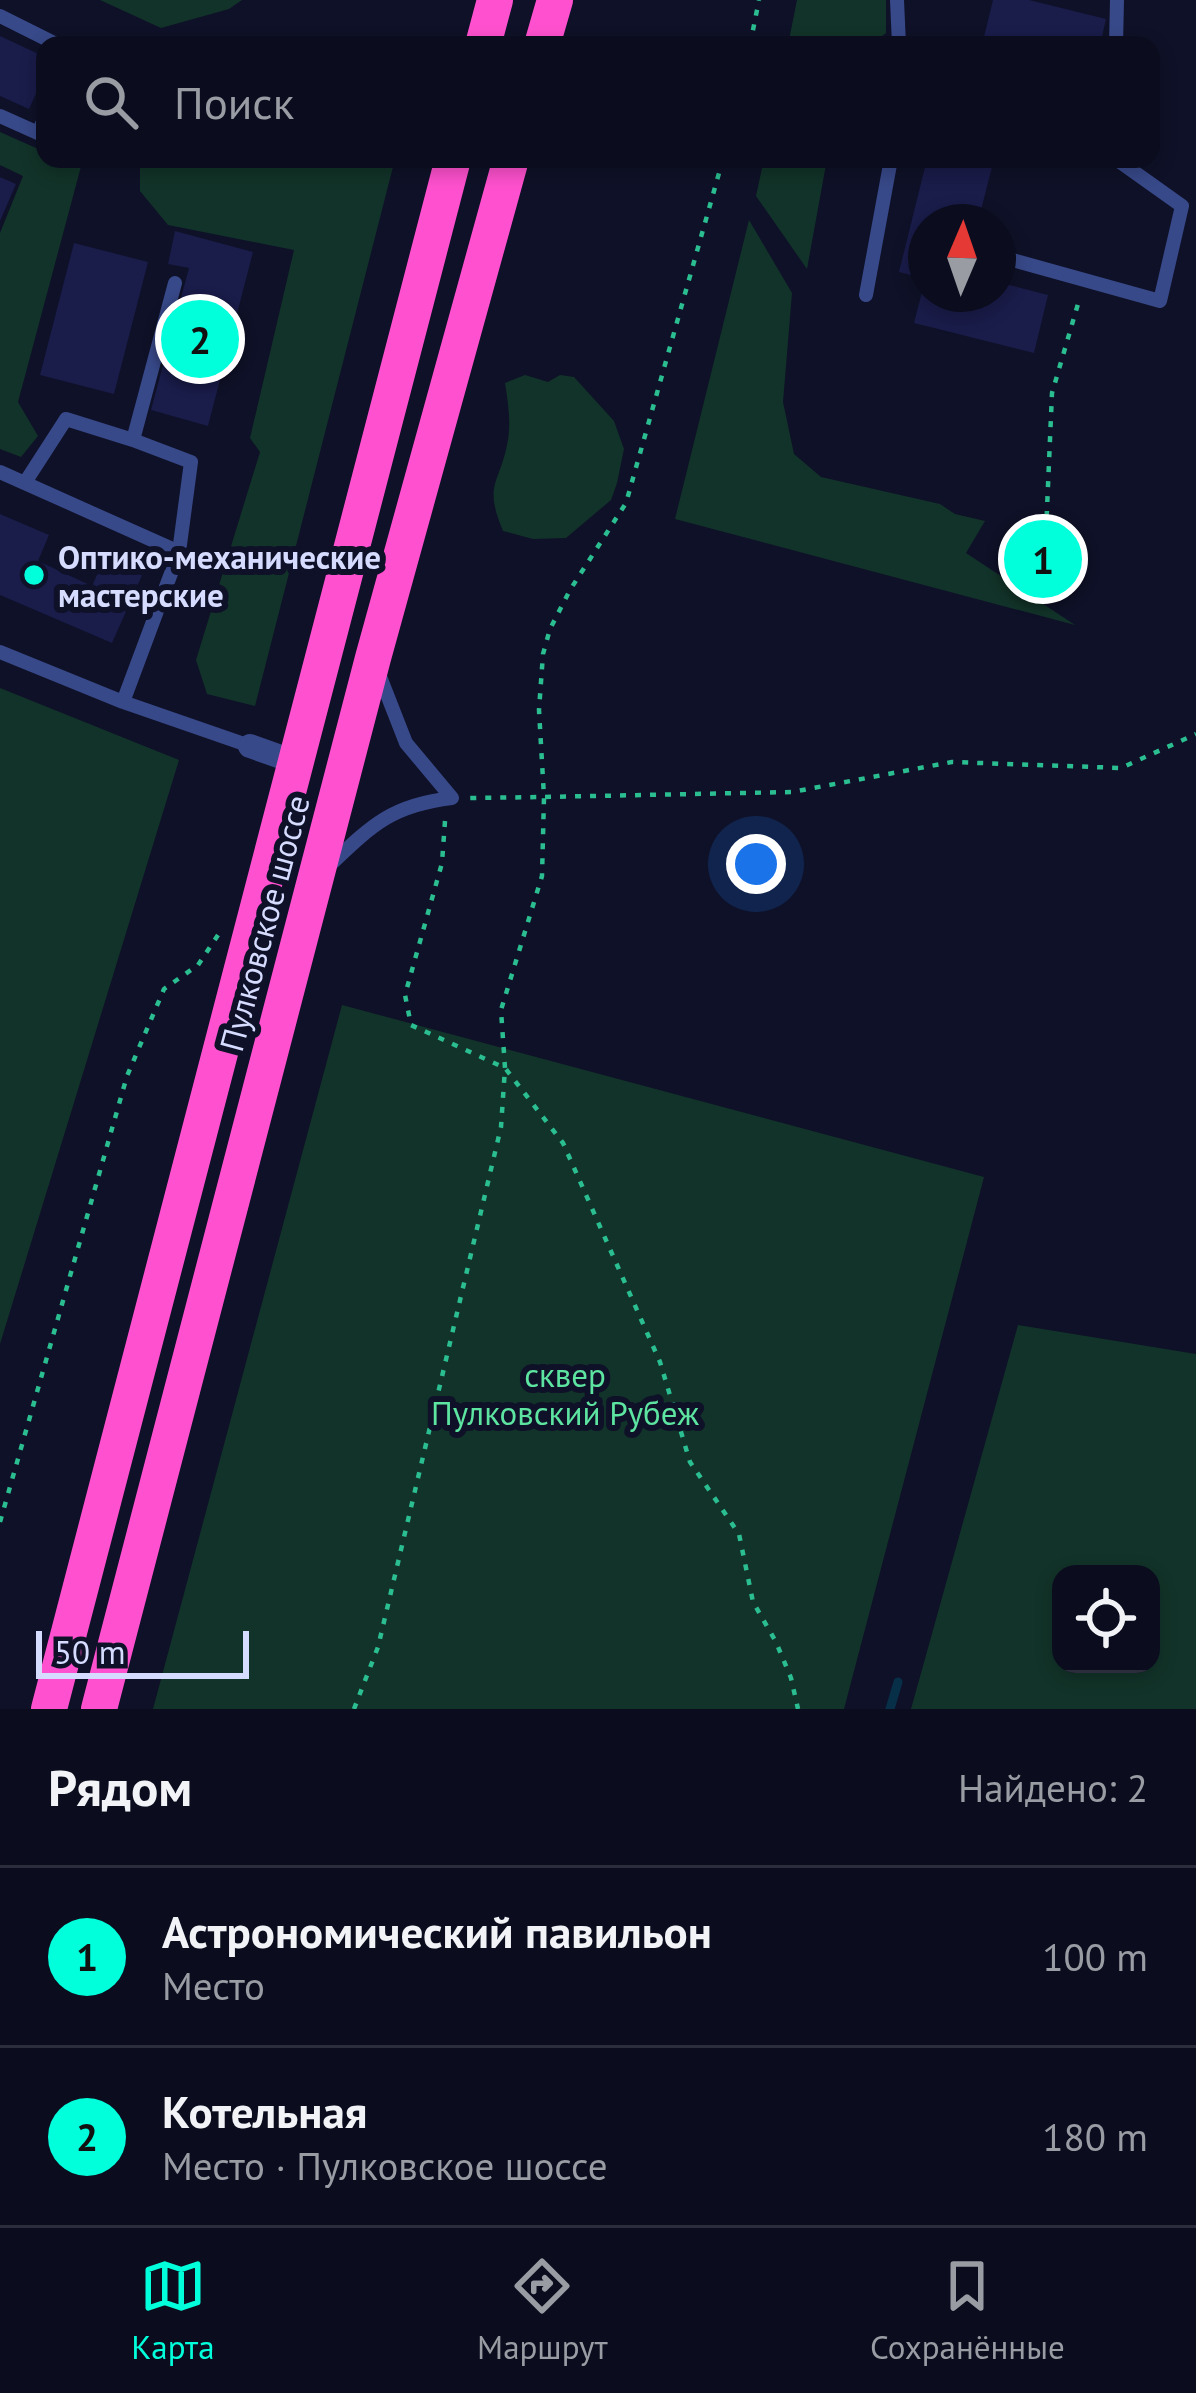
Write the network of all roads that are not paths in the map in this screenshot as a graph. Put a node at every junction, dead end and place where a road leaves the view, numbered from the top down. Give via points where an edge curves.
1 (495, 0) edge
2 (555, 0) edge
3 (897, 0) edge
4 (1117, 0) edge
5 (0, 16) edge
6 (40, 36) edge
7 (485, 36) edge
8 (545, 36) edge
9 (898, 36) edge
10 (1116, 36) edge
11 (0, 116) edge
12 (36, 132) edge
13 (451, 168) edge
14 (509, 168) edge
15 (888, 168) edge
16 (1129, 168) edge
17 (1016, 261) edge
18 (175, 283) dead end
19 (866, 295) dead end
20 (134, 440) junction
21 (0, 472) edge
22 (26, 481) junction
23 (179, 552) junction
24 (0, 652) edge
25 (373, 658) junction
26 (123, 702) junction
27 (250, 746) joint
28 (295, 762) junction
29 (317, 877) junction
30 (49, 1709) edge
31 (99, 1709) edge

1 - 7 highway
2 - 8 highway
3 - 9 lane
4 - 10 lane
5 - 6 lane
11 - 12 lane
13 - 28 highway, Пулковское шоссе
14 - 25 highway, Пулковское шоссе
15 - 19 lane
16 - 17 lane via 1182,206 1160,301
18 - 20 lane
20 - 22 lane via 66,419
20 - 23 lane via 190,462
21 - 22 lane
22 - 23 lane
23 - 26 lane
24 - 26 lane
25 - 29 highway, Пулковское шоссе
25 - 29 lane via 406,742 452,798 380,818
26 - 27 lane
27 - 28 street
28 - 30 highway, Пулковское шоссе
29 - 31 highway, Пулковское шоссе

